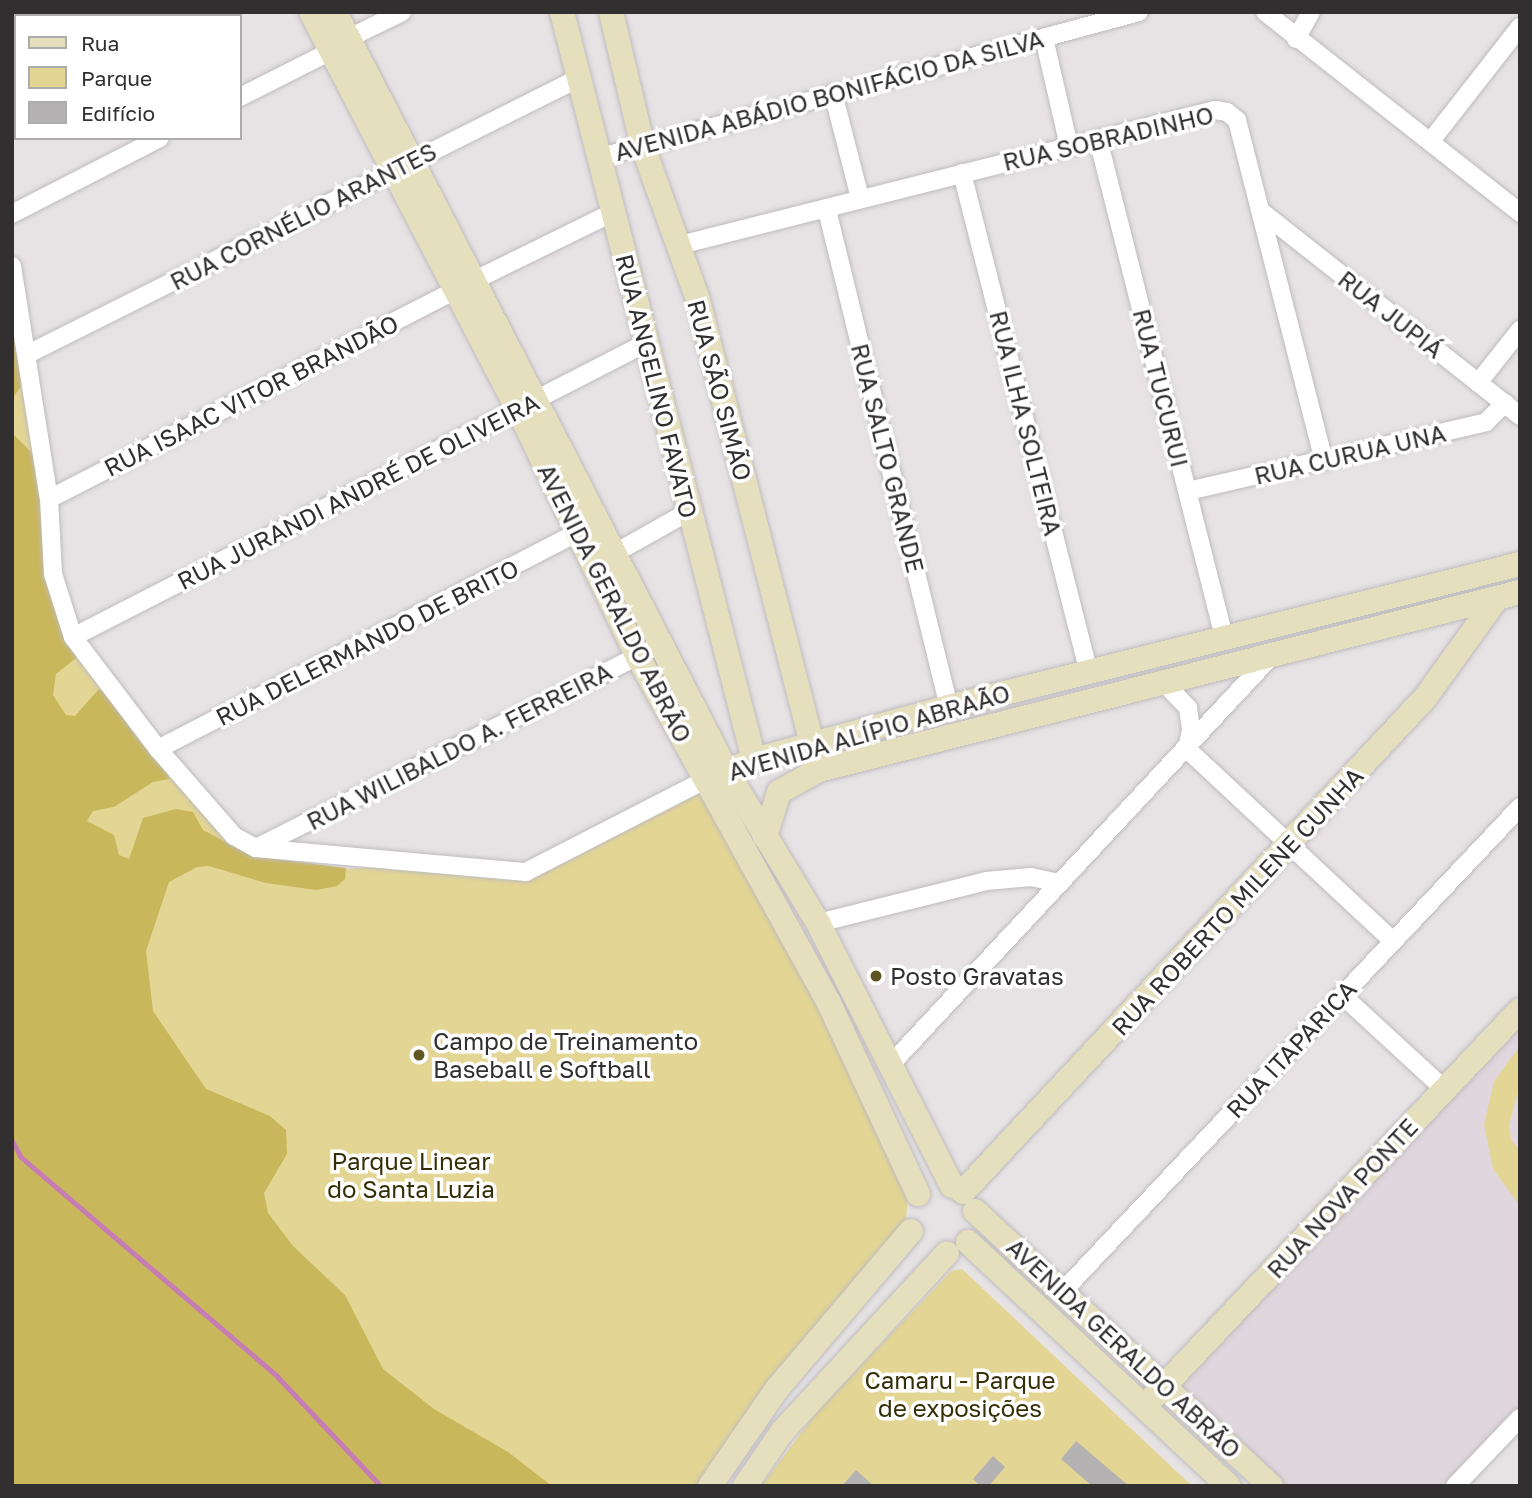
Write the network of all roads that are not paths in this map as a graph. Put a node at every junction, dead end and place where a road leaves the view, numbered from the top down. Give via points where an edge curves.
1 (311, 12) edge
2 (335, 12) edge
3 (402, 12) edge
4 (562, 12) edge
5 (611, 12) edge
6 (1139, 12) edge
7 (1265, 12) edge
8 (1311, 12) edge
9 (1520, 27) edge
10 (1044, 38) junction
11 (1296, 39) junction
12 (340, 44) junction
13 (579, 78) junction
14 (833, 93) junction
15 (242, 96) edge
16 (1098, 139) junction
17 (156, 140) edge
18 (1430, 142) junction
19 (1069, 146) junction
20 (643, 147) junction
21 (601, 157) junction
22 (402, 166) junction
23 (962, 173) junction
24 (860, 198) junction
25 (827, 210) junction
26 (614, 212) junction
27 (1262, 212) junction
28 (1520, 213) edge
29 (12, 214) edge
30 (676, 246) junction
31 (12, 266) edge
32 (463, 286) junction
33 (1520, 330) edge
34 (644, 344) junction
35 (28, 354) junction
36 (1478, 383) junction
37 (1505, 403) junction
38 (526, 405) junction
39 (1520, 416) edge
40 (1324, 461) junction
41 (1188, 491) junction
42 (49, 499) junction
43 (688, 512) junction
44 (575, 534) junction
45 (615, 553) junction
46 (1520, 564) edge
47 (1508, 595) edge
48 (1224, 637) junction
49 (73, 638) junction
50 (660, 643) junction
51 (1274, 653) junction
52 (1156, 655) junction
53 (638, 657) junction
54 (1089, 673) junction
55 (1166, 685) junction
56 (948, 707) junction
57 (812, 744) junction
58 (158, 749) junction
59 (1187, 749) junction
60 (754, 760) junction
61 (819, 770) junction
62 (717, 776) junction
63 (1520, 807) edge
64 (765, 836) junction
65 (1291, 845) junction
66 (256, 848) junction
67 (1060, 883) junction
68 (818, 923) junction
69 (1392, 940) junction
70 (853, 992) junction
71 (1343, 996) junction
72 (829, 1003) junction
73 (1520, 1010) edge
74 (892, 1063) junction
75 (1444, 1089) junction
76 (918, 1194) junction
77 (964, 1196) junction
78 (911, 1231) junction
79 (957, 1247) junction
80 (1063, 1291) junction
81 (1164, 1385) junction
82 (1145, 1406) junction
83 (1520, 1418) edge
84 (710, 1486) edge
85 (745, 1486) edge
86 (1229, 1486) edge
87 (1271, 1486) edge
88 (1455, 1486) edge

1 - 12 street, AVENIDA GERALDO ABRÃO
2 - 12 street, AVENIDA GERALDO ABRÃO
3 - 12 street
4 - 13 street, RUA ANGELINO FAVATO
5 - 20 street, RUA SÃO SIMÃO
6 - 10 street, AVENIDA ABÁDIO BONIFÁCIO DA SILVA
7 - 11 street
8 - 11 street
9 - 18 street
10 - 14 street, AVENIDA ABÁDIO BONIFÁCIO DA SILVA
10 - 19 street
11 - 18 street
12 - 15 street
12 - 22 street, AVENIDA GERALDO ABRÃO
13 - 21 street, RUA ANGELINO FAVATO
13 - 22 street, RUA CORNÉLIO ARANTES
14 - 20 street, AVENIDA ABÁDIO BONIFÁCIO DA SILVA
14 - 24 street
16 - 19 street, RUA SOBRADINHO
16 - 27 street, RUA SOBRADINHO via 1214,110 1227,112 1237,120
16 - 41 street, RUA TUCURUI
17 - 29 street
18 - 28 street
19 - 23 street, RUA SOBRADINHO
20 - 21 street, AVENIDA ABÁDIO BONIFÁCIO DA SILVA
20 - 30 street, RUA SÃO SIMÃO
21 - 26 street, RUA ANGELINO FAVATO
22 - 32 street, AVENIDA GERALDO ABRÃO
22 - 35 street, RUA CORNÉLIO ARANTES
23 - 24 street, RUA SOBRADINHO
23 - 54 street, RUA ILHA SOLTEIRA
24 - 25 street, RUA SOBRADINHO
25 - 30 street, RUA SOBRADINHO
25 - 56 street, RUA SALTO GRANDE
26 - 32 street, RUA ISAAC VITOR BRANDÃO
26 - 34 street, RUA ANGELINO FAVATO
27 - 36 street, RUA JUPIÁ
27 - 40 street, RUA SOBRADINHO
30 - 57 street, RUA SÃO SIMÃO via 698,300
31 - 35 street, AVENIDA ALÍPIO ABRAÃO
32 - 38 street, AVENIDA GERALDO ABRÃO
32 - 42 street, RUA ISAAC VITOR BRANDÃO
33 - 36 street
34 - 38 street, RUA JURANDI ANDRÉ DE OLIVEIRA
34 - 43 street, RUA ANGELINO FAVATO
35 - 42 street, AVENIDA ALÍPIO ABRAÃO
36 - 37 street, RUA JUPIÁ
37 - 39 street, RUA JUPIÁ
37 - 40 street, RUA CURUA UNA via 1486,422
38 - 44 street, AVENIDA GERALDO ABRÃO
38 - 45 street, AVENIDA GERALDO ABRÃO
38 - 49 street, RUA JURANDI ANDRÉ DE OLIVEIRA
40 - 41 street, RUA CURUA UNA
41 - 48 street, RUA TUCURUI
42 - 49 street, AVENIDA ALÍPIO ABRAÃO via 53,574
43 - 45 street
43 - 60 street, RUA ANGELINO FAVATO
44 - 53 street, AVENIDA GERALDO ABRÃO
44 - 58 street, RUA DELERMANDO DE BRITO
45 - 50 street, AVENIDA GERALDO ABRÃO
46 - 48 street, AVENIDA ALÍPIO ABRAÃO
47 - 51 street, AVENIDA ALÍPIO ABRAÃO
47 - 65 street, RUA ROBERTO MILENE CUNHA via 1446,674
48 - 52 street, AVENIDA ALÍPIO ABRAÃO
49 - 58 street, AVENIDA ALÍPIO ABRAÃO
50 - 53 street, RUA WILIBALDO A. FERREIRA
50 - 62 street, AVENIDA GERALDO ABRÃO
51 - 55 street, AVENIDA ALÍPIO ABRAÃO
51 - 59 street
52 - 54 street, AVENIDA ALÍPIO ABRAÃO
52 - 55 street
53 - 62 street, AVENIDA GERALDO ABRÃO
53 - 66 street, RUA WILIBALDO A. FERREIRA
54 - 56 street, AVENIDA ALÍPIO ABRAÃO
55 - 59 street via 1188,708 1191,730
55 - 61 street, AVENIDA ALÍPIO ABRAÃO
56 - 57 street, AVENIDA ALÍPIO ABRAÃO
57 - 60 street, AVENIDA ALÍPIO ABRAÃO
57 - 61 street, RUA SÃO SIMÃO
58 - 66 street, AVENIDA ALÍPIO ABRAÃO via 234,836
59 - 65 street
59 - 67 street
60 - 62 street, AVENIDA ALÍPIO ABRAÃO
61 - 64 street, AVENIDA ALÍPIO ABRAÃO via 779,792
62 - 64 street, AVENIDA GERALDO ABRÃO
62 - 66 street, AVENIDA ALÍPIO ABRAÃO via 526,872
62 - 72 street, AVENIDA GERALDO ABRÃO
63 - 69 street, RUA ITAPARICA
64 - 68 street, AVENIDA GERALDO ABRÃO
65 - 69 street
65 - 77 street, RUA ROBERTO MILENE CUNHA
67 - 68 street via 1031,877 986,881
67 - 74 street
68 - 70 street, AVENIDA GERALDO ABRÃO
69 - 71 street, RUA ITAPARICA
70 - 72 street
70 - 74 street, AVENIDA GERALDO ABRÃO
71 - 75 street
71 - 80 street, RUA ITAPARICA
72 - 76 street, AVENIDA GERALDO ABRÃO
73 - 75 street, RUA NOVA PONTE
74 - 77 street, AVENIDA GERALDO ABRÃO
75 - 81 street, RUA NOVA PONTE
76 - 77 street via 935,1185
76 - 78 street via 910,1208
77 - 79 street, AVENIDA GERALDO ABRÃO via 976,1224
77 - 80 street, AVENIDA GERALDO ABRÃO
78 - 79 street, AVENIDA GERALDO ABRÃO via 926,1248
78 - 84 street via 777,1389
79 - 82 street, AVENIDA GERALDO ABRÃO
79 - 85 street via 782,1432
80 - 81 street, AVENIDA GERALDO ABRÃO
81 - 82 street, RUA NOVA PONTE
81 - 87 street, AVENIDA GERALDO ABRÃO
82 - 86 street, AVENIDA GERALDO ABRÃO
83 - 88 street

